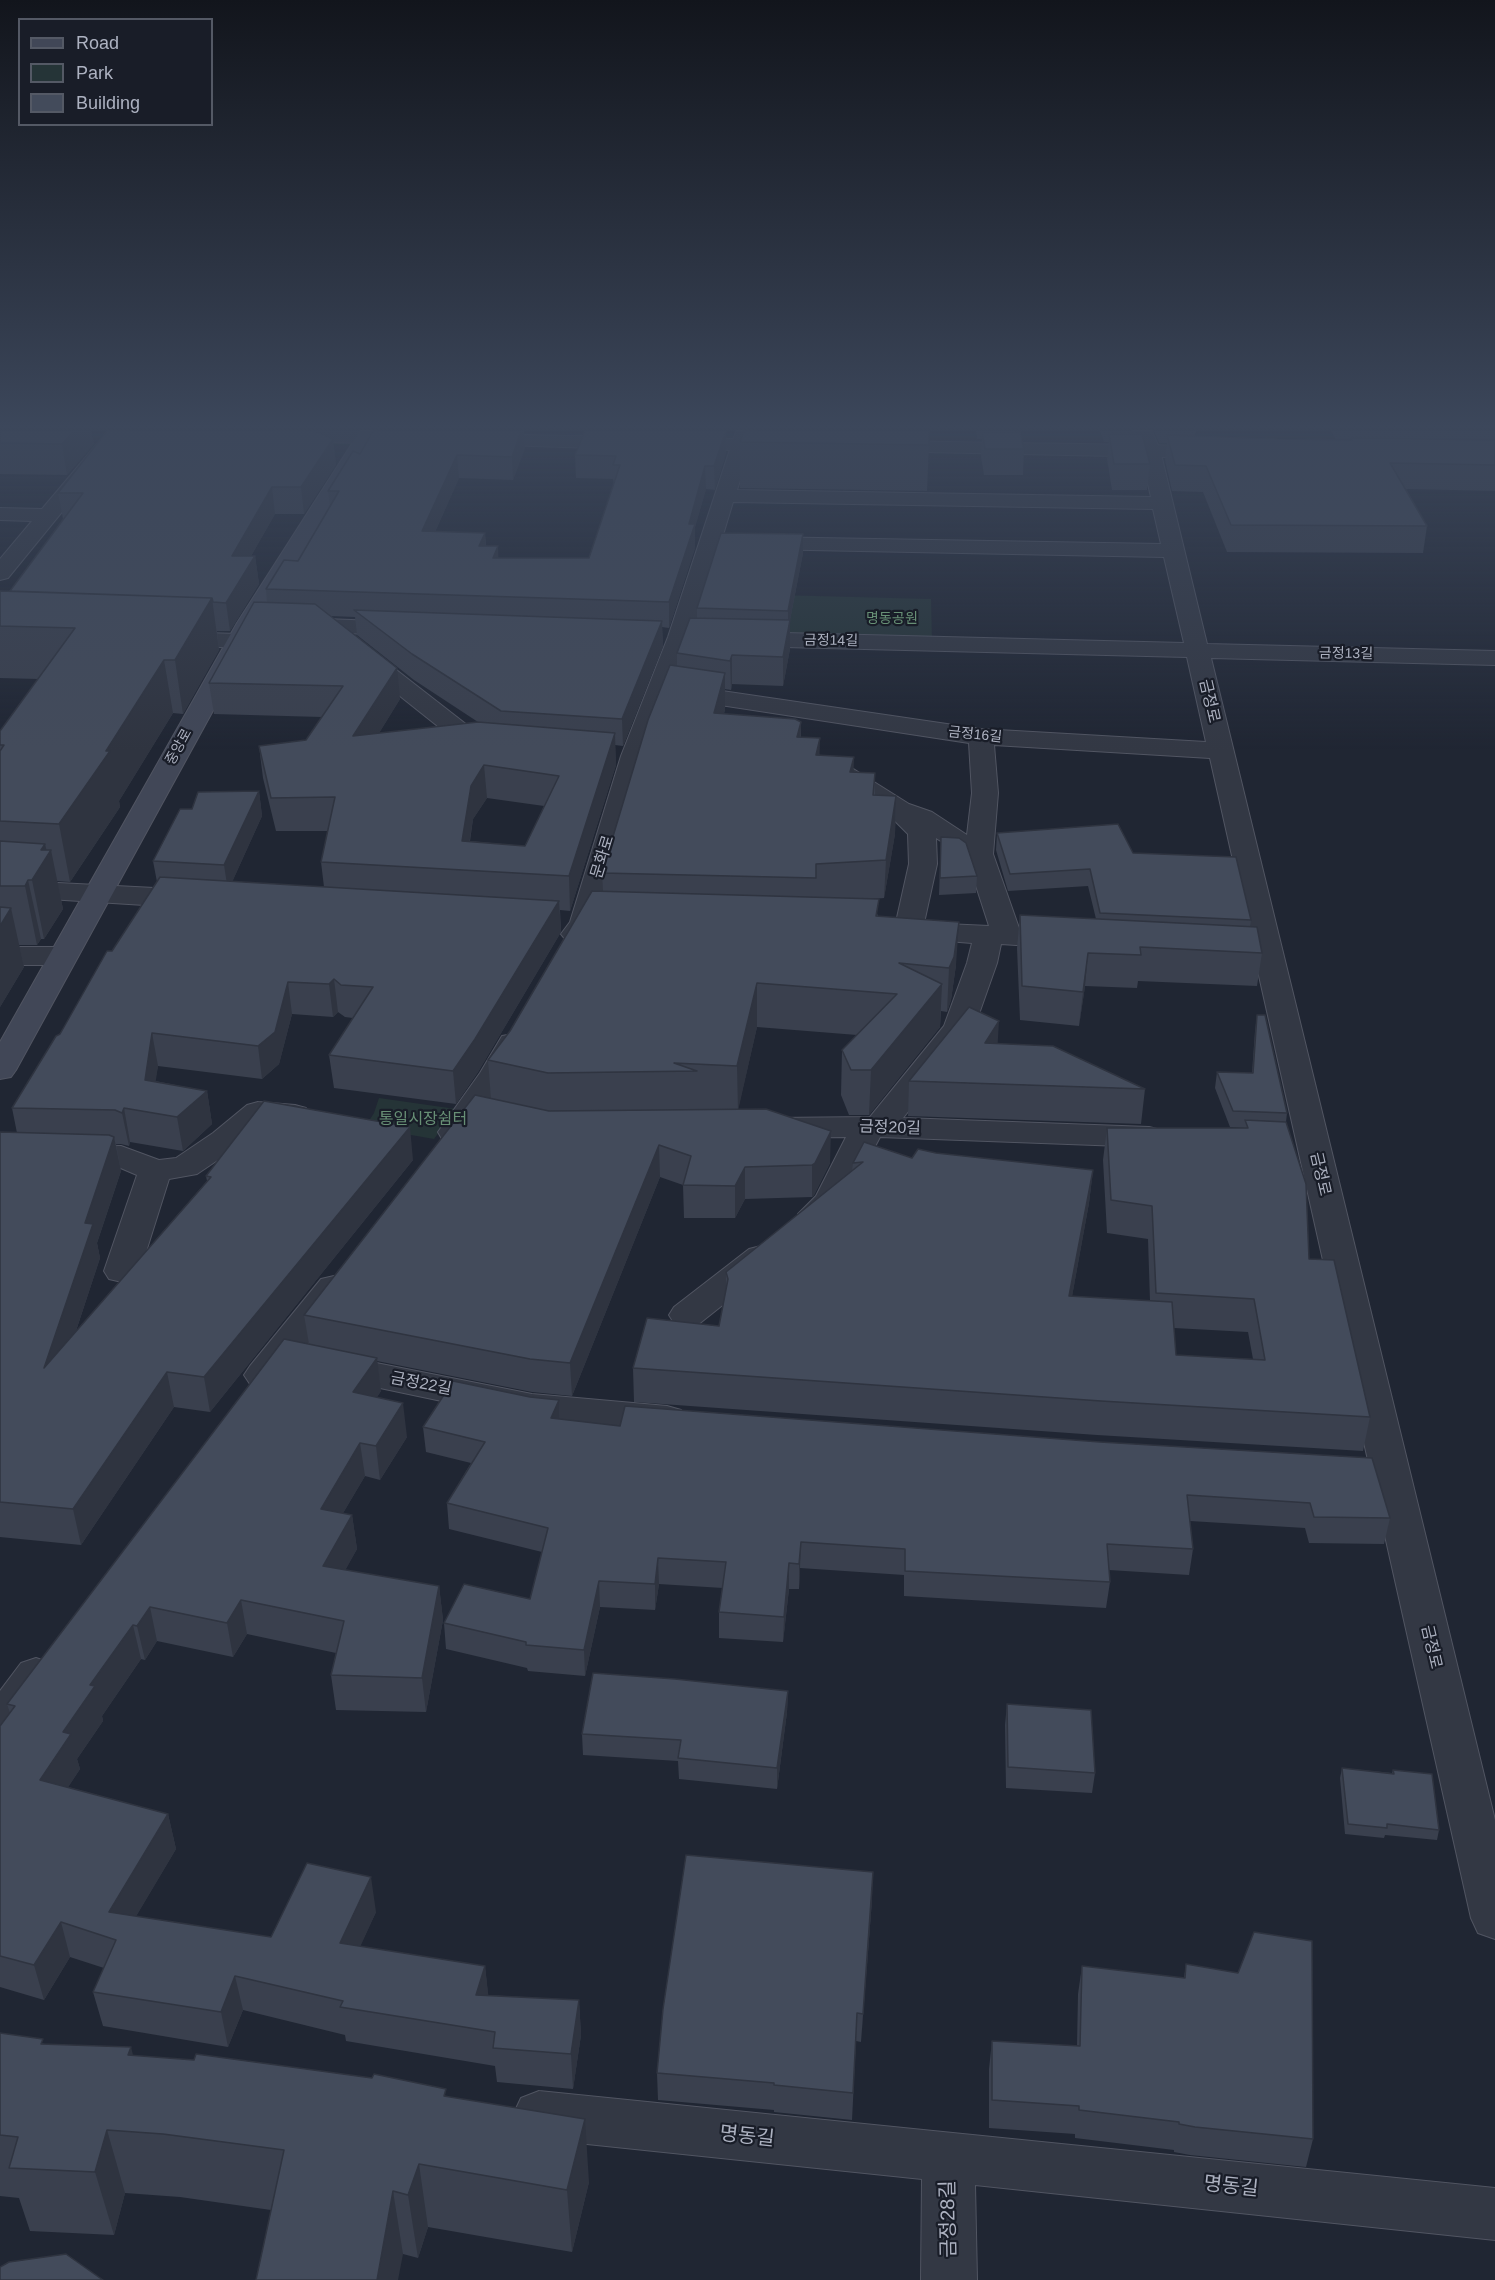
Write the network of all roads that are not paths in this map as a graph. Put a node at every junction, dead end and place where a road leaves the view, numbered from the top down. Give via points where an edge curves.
1 (29, 537) edge
2 (310, 537) edge
3 (712, 537) edge
4 (1171, 537) edge
5 (710, 543) junction
6 (1174, 551) junction
7 (0, 573) edge
8 (326, 626) junction
9 (260, 628) junction
10 (420, 629) edge
11 (155, 638) edge
12 (727, 639) edge
13 (1197, 650) junction
14 (1495, 658) edge
15 (660, 689) junction
16 (731, 700) junction
17 (776, 730) edge
18 (981, 737) junction
19 (514, 748) edge
20 (1221, 752) junction
21 (821, 759) edge
22 (897, 808) junction
23 (979, 854) junction
24 (0, 888) edge
25 (97, 893) junction
26 (214, 900) edge
27 (551, 919) edge
28 (595, 922) junction
29 (998, 936) junction
30 (1090, 940) edge
31 (0, 956) edge
32 (63, 956) junction
33 (563, 956) edge
34 (529, 1016) edge
35 (0, 1070) edge
36 (303, 1115) edge
37 (873, 1127) junction
38 (743, 1128) edge
39 (1184, 1138) edge
40 (1278, 1142) edge
41 (1313, 1143) junction
42 (0, 1153) edge
43 (436, 1155) edge
44 (155, 1171) junction
45 (353, 1263) edge
46 (122, 1271) dead end
47 (687, 1315) dead end
48 (278, 1356) junction
49 (244, 1399) edge
50 (700, 1422) edge
51 (54, 1652) edge
52 (0, 1724) edge
53 (1495, 1918) edge
54 (498, 2111) edge
55 (948, 2157) junction
56 (1495, 2214) edge
57 (949, 2280) edge

1 - 7 street
2 - 9 main road, 중앙로
3 - 5 street, 문화로
4 - 6 street, 금정로
5 - 6 street
5 - 15 street, 문화로
6 - 13 street, 금정로
8 - 9 street
8 - 10 street
8 - 19 street via 478,746
9 - 11 street
9 - 25 main road, 중앙로
12 - 13 street, 금정14길
13 - 14 street, 금정13길
13 - 20 street, 금정로
15 - 16 street, 금정16길
15 - 28 street, 문화로 via 622,755
16 - 17 street, 금정16길
16 - 18 street, 금정16길
18 - 20 street, 금정16길
18 - 23 street via 985,794
20 - 41 street, 금정로 via 1256,950
21 - 22 street
22 - 23 street via 923,818
22 - 29 street via 922,834 923,864 908,924 896,930
23 - 29 street
24 - 25 street
25 - 26 street
25 - 32 main road, 중앙로
27 - 28 street
28 - 33 street, 문화로
29 - 30 street
29 - 37 street via 982,963 959,1028
31 - 32 street
32 - 35 main road, 중앙로
34 - 43 street via 495,1075 484,1116
36 - 44 street via 258,1112 185,1167
37 - 38 street, 금정20길
37 - 39 street, 금정20길
37 - 47 street via 830,1202
40 - 41 street
41 - 53 street, 금정로 via 1372,1467
42 - 44 street via 121,1156
44 - 46 street
45 - 48 street
48 - 49 street
48 - 50 street, 금정22길 via 532,1407
51 - 52 street
54 - 55 street, 명동길
55 - 56 street, 명동길
55 - 57 street, 금정28길

